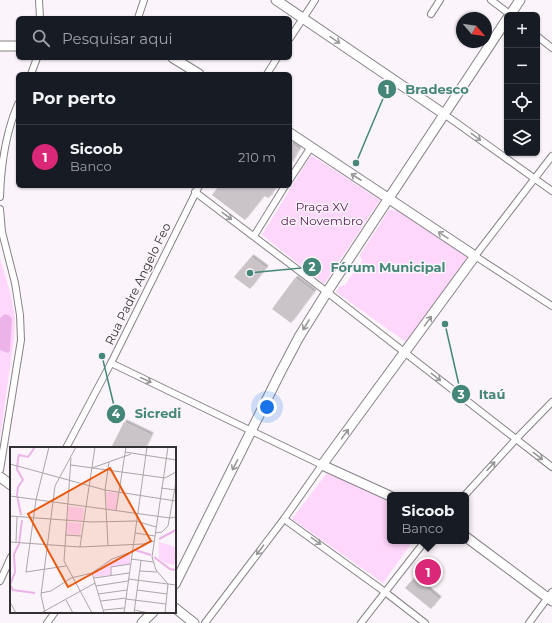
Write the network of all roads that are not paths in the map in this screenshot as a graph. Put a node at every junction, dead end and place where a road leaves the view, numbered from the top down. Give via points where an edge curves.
1 (39, 0) edge
2 (144, 0) edge
3 (276, 0) edge
4 (315, 0) edge
5 (440, 0) edge
6 (491, 0) edge
7 (520, 0) edge
8 (506, 12) edge
9 (512, 12) edge
10 (431, 14) dead end
11 (40, 16) edge
12 (139, 16) edge
13 (302, 19) junction
14 (504, 24) edge
15 (292, 35) edge
16 (540, 38) edge
17 (0, 46) edge
18 (16, 46) edge
19 (552, 48) edge
20 (37, 60) edge
21 (176, 60) edge
22 (276, 60) edge
23 (32, 72) edge
24 (196, 72) edge
25 (268, 72) edge
26 (16, 108) edge
27 (444, 114) junction
28 (292, 134) edge
29 (310, 147) junction
30 (552, 156) edge
31 (292, 176) edge
32 (0, 179) edge
33 (535, 179) junction
34 (198, 188) edge
35 (285, 188) edge
36 (552, 191) edge
37 (196, 192) junction
38 (0, 197) edge
39 (389, 198) junction
40 (0, 210) edge
41 (254, 236) junction
42 (475, 256) junction
43 (327, 292) junction
44 (552, 306) edge
45 (405, 353) junction
46 (111, 363) junction
47 (552, 402) edge
48 (252, 430) junction
49 (516, 439) junction
50 (67, 447) edge
51 (322, 465) junction
52 (552, 467) edge
53 (0, 470) edge
54 (0, 477) edge
55 (10, 484) edge
56 (467, 492) edge
57 (387, 495) edge
58 (284, 518) junction
59 (469, 539) edge
60 (423, 544) edge
61 (10, 559) edge
62 (0, 581) edge
63 (176, 582) edge
64 (385, 592) junction
65 (551, 597) edge
66 (176, 609) edge
67 (54, 613) edge
68 (152, 613) edge
69 (47, 623) edge
70 (142, 623) edge
71 (194, 623) edge
72 (205, 623) edge
73 (361, 623) edge
74 (425, 623) edge
75 (529, 623) edge

1 - 11 street
2 - 12 street
3 - 13 street
4 - 13 street
5 - 10 street
6 - 8 street
7 - 9 street
13 - 15 street
13 -> 27 street
14 - 27 street
16 - 19 street
17 - 18 street
20 - 23 street
21 - 24 street
22 - 25 street
26 - 32 street via 4,144
27 -> 33 street
27 - 39 street
28 - 29 street
29 - 31 street
39 -> 29 street
30 - 33 street
32 - 38 street
33 - 36 street
33 - 42 street
34 - 37 street
35 - 41 street
37 -> 41 street
37 - 46 street, Rua Padre Angelo Feo
42 -> 39 street
39 - 43 street
40 - 53 street via 2,232 15,283 21,340
41 - 43 street
42 - 44 street
45 -> 42 street
43 - 45 street
43 -> 48 street via 299,337
45 -> 49 street
51 -> 45 street
46 -> 48 street
46 - 50 street, Rua Padre Angelo Feo
47 - 49 street
48 - 51 street
48 -> 63 street
49 -> 52 street
56 -> 49 street
51 - 57 street
51 - 58 street
54 - 55 street
58 -> 64 street
58 -> 72 street
59 - 65 street
60 - 64 street
61 - 62 street
64 - 73 street
64 - 74 street
65 - 75 street
66 - 71 street
67 - 69 street
68 - 70 street

